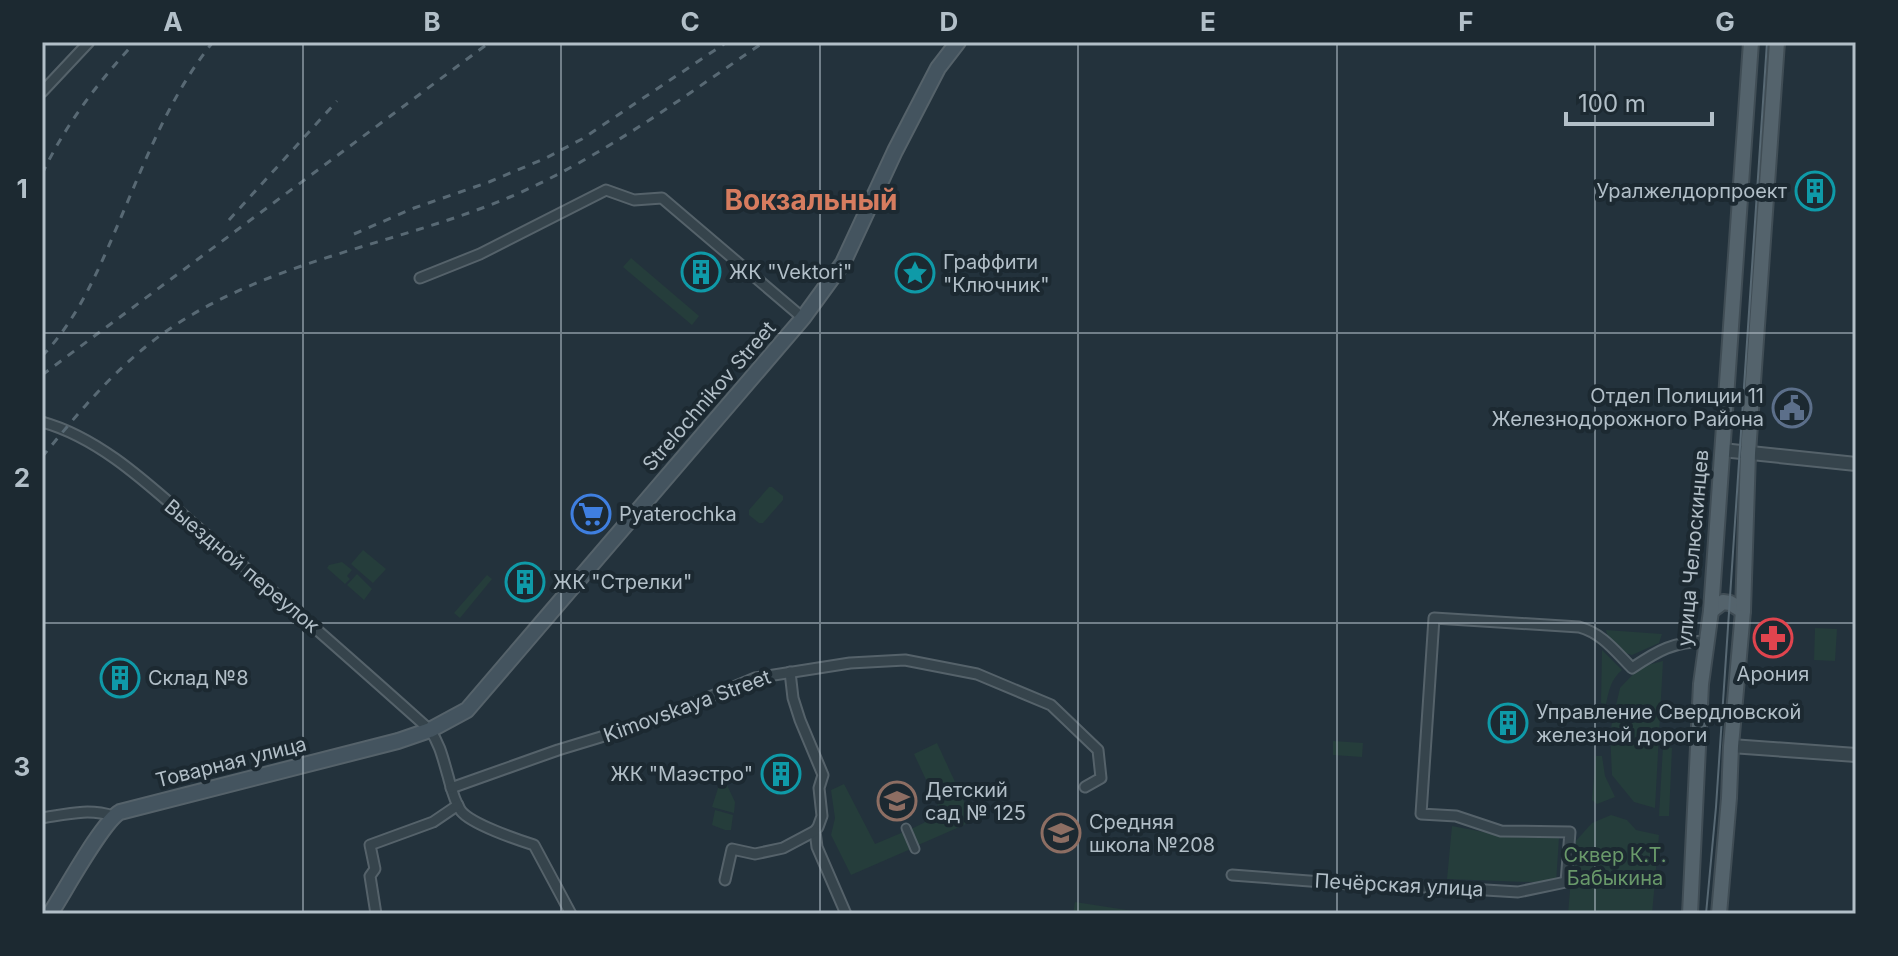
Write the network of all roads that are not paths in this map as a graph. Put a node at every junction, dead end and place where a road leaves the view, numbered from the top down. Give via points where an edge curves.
1 (89, 42) edge
2 (958, 42) edge
3 (1751, 42) edge
4 (1777, 42) edge
5 (46, 80) edge
6 (42, 92) edge
7 (420, 278) dead end
8 (803, 318) junction
9 (42, 422) edge
10 (1722, 450) junction
11 (1748, 453) junction
12 (1856, 464) edge
13 (1711, 611) junction
14 (1743, 611) junction
15 (1706, 641) junction
16 (790, 672) junction
17 (430, 730) junction
18 (1731, 746) junction
19 (1855, 755) edge
20 (1085, 787) dead end
21 (451, 788) junction
22 (458, 805) junction
23 (113, 816) junction
24 (42, 818) edge
25 (906, 828) dead end
26 (815, 831) junction
27 (915, 849) dead end
28 (1232, 875) dead end
29 (725, 880) dead end
30 (50, 914) edge
31 (376, 914) edge
32 (571, 914) edge
33 (846, 914) edge
34 (1690, 914) edge
35 (1719, 914) edge

1 - 5 street
2 - 8 main road, Strelochnikov Street via 938,68 843,263
3 - 10 main road, улица Челюскинцев
4 - 11 main road
5 - 6 street
7 - 8 street via 606,190 634,200 662,198
8 - 17 main road, Strelochnikov Street via 480,696 467,710
9 - 17 street, Выездной переулок via 109,453
10 - 11 street
10 - 13 main road, улица Челюскинцев
11 - 12 street
11 - 14 main road
13 - 14 main road via 1723,602
13 - 15 main road, улица Челюскинцев
14 - 18 main road
15 - 28 street, Печёрская улица via 1669,647 1632,668 1601,637 1579,627 1434,618 1421,814 1456,816 1501,831 1570,832 1566,882 1518,892
15 - 34 main road, улица Челюскинцев
16 - 20 street, Kimovskaya Street via 905,660 977,674 1051,705 1098,750 1101,778
16 - 21 street, Kimovskaya Street via 755,678 647,723
16 - 26 street via 800,720 823,775 822,816
17 - 21 street
17 - 23 main road, Товарная улица
18 - 19 street
18 - 35 main road
21 - 22 street
22 - 31 street via 433,822 370,845
22 - 32 street via 469,818 534,845
23 - 24 street, Товарная улица via 81,812
23 - 30 main road
25 - 27 street
26 - 29 street via 783,848 755,854 732,849
26 - 33 street

